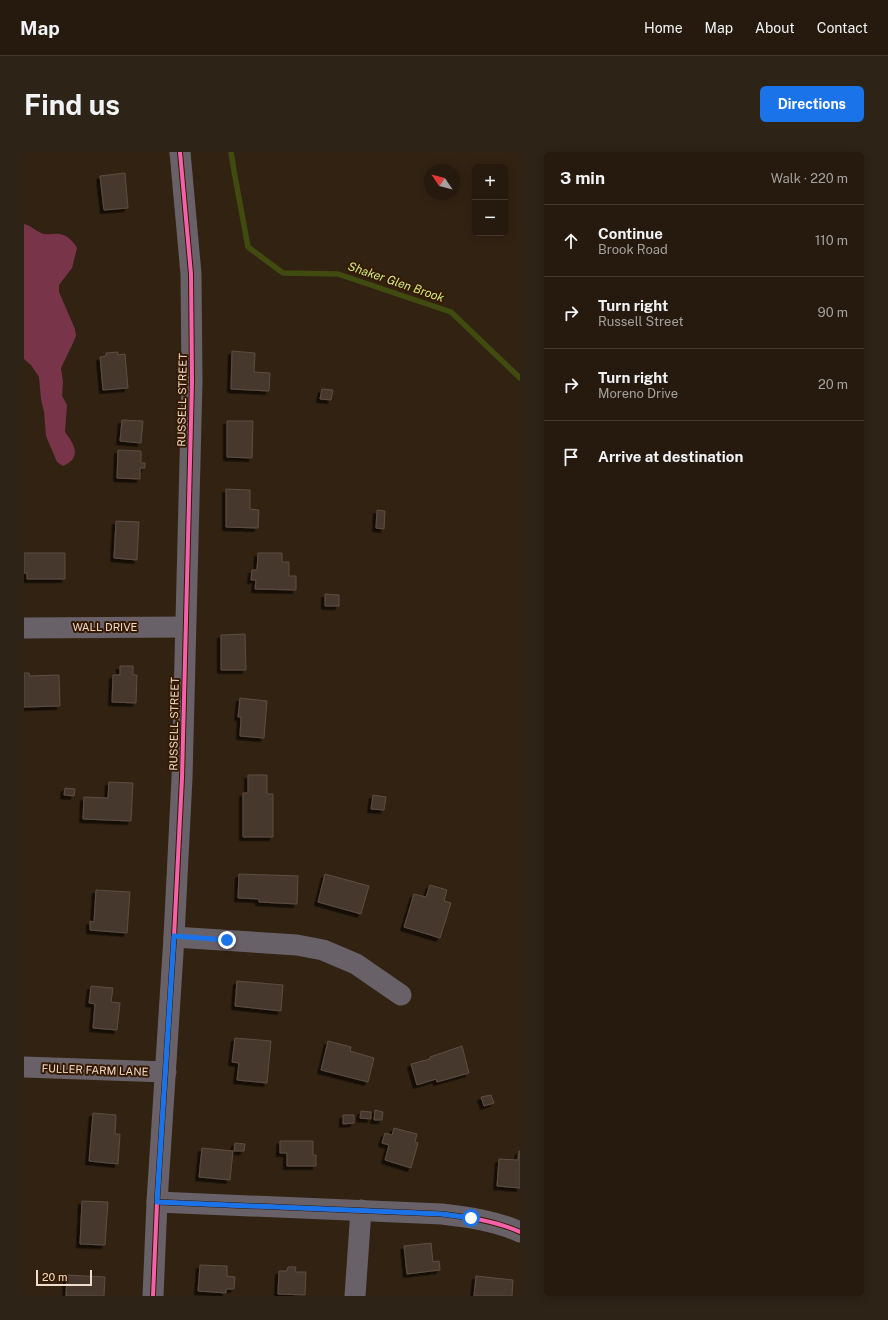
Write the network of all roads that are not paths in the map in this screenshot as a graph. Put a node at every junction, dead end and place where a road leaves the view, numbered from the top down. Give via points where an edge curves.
1 (180, 152) edge
2 (185, 627) junction
3 (24, 628) edge
4 (174, 936) junction
5 (401, 995) dead end
6 (24, 1067) edge
7 (166, 1072) junction
8 (157, 1202) junction
9 (361, 1210) junction
10 (520, 1232) edge
11 (153, 1296) edge
12 (355, 1296) edge

1 - 2 street, RUSSELL STREET via 192,308
2 - 3 street, WALL DRIVE
2 - 4 street, RUSSELL STREET via 182,778
4 - 5 street via 297,945 323,950 356,964
4 - 7 street, RUSSELL STREET
6 - 7 street, FULLER FARM LANE
7 - 8 street, RUSSELL STREET
8 - 9 street
8 - 11 street, RUSSELL STREET
9 - 10 street via 458,1216 494,1223
9 - 12 street

